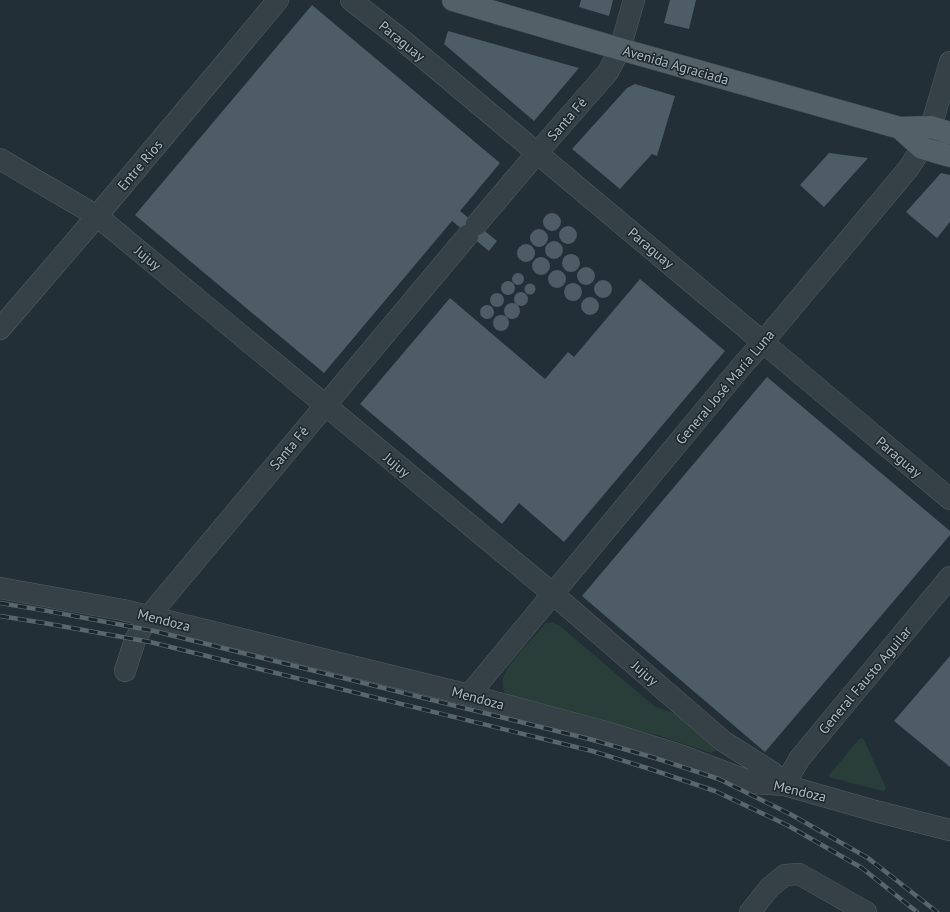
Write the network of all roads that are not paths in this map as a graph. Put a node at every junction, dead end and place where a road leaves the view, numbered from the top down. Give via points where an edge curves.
1 (278, 0) edge
2 (351, 0) edge
3 (453, 0) edge
4 (634, 0) edge
5 (620, 49) junction
6 (950, 62) edge
7 (900, 128) junction
8 (940, 130) edge
9 (922, 148) junction
10 (537, 153) junction
11 (950, 156) edge
12 (0, 158) edge
13 (97, 216) junction
14 (0, 329) edge
15 (763, 342) junction
16 (325, 405) junction
17 (950, 499) edge
18 (950, 577) edge
19 (0, 588) edge
20 (552, 593) junction
21 (149, 616) junction
22 (125, 671) dead end
23 (469, 695) junction
24 (784, 785) junction
25 (950, 830) edge
26 (750, 912) edge
27 (866, 912) edge

1 - 13 street, Entre Ríos
2 - 10 street, Paraguay via 401,38
3 - 5 main road, Avenida Agraciada
4 - 5 street, Santa Fé
5 - 7 main road, Avenida Agraciada
5 - 10 street, Santa Fé via 608,72
6 - 8 street, General José María Luna
7 - 8 main road, Avenida Agraciada
7 - 9 main road, Avenida Agraciada
8 - 9 street, General José María Luna
9 - 11 main road, Avenida Agraciada
9 - 15 street, General José María Luna via 908,169
10 - 15 street, Paraguay
10 - 16 street, Santa Fé
12 - 13 street, Jujuy
13 - 14 street, Entre Ríos
13 - 16 street, Jujuy
15 - 17 street, Paraguay
15 - 20 street, General José María Luna
16 - 20 street, Jujuy
16 - 21 street, Santa Fé
18 - 24 street, General Fausto Aguilar via 800,758
19 - 21 street, Mendoza
20 - 23 street, General José María Luna
20 - 24 street, Jujuy via 723,741 772,772
21 - 22 street, Santa Fé via 135,640
21 - 23 street, Mendoza
23 - 24 street, Mendoza via 665,750 754,783
24 - 25 street, Mendoza
26 - 27 street via 770,887 785,875 799,874

